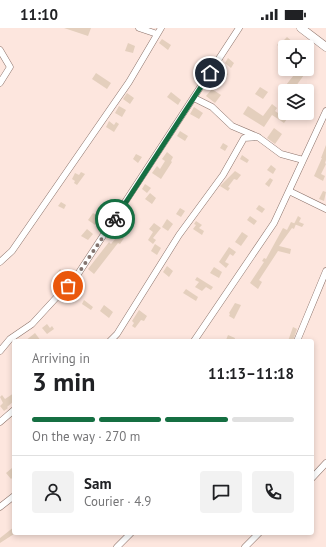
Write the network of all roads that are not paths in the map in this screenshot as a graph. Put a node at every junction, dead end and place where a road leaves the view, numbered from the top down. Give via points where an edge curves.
1 (139, 28) edge
2 (239, 28) edge
3 (301, 28) edge
4 (159, 31) edge
5 (326, 47) edge
6 (0, 50) edge
7 (0, 83) edge
8 (194, 98) junction
9 (326, 110) edge
10 (258, 137) junction
11 (303, 160) junction
12 (289, 191) junction
13 (326, 209) edge
14 (0, 262) edge
15 (326, 271) edge
16 (112, 339) edge
17 (195, 339) edge
18 (298, 339) edge
19 (0, 351) edge
20 (12, 412) edge
21 (0, 422) edge
22 (326, 463) edge
23 (314, 476) edge
24 (12, 498) edge
25 (0, 507) edge
26 (130, 535) edge
27 (257, 535) edge
28 (117, 547) edge
29 (245, 547) edge

1 - 4 street
2 - 8 street
3 - 5 main road
4 - 14 street via 129,82 12,251
6 - 7 street via 10,67
8 - 10 street via 212,107 232,126
8 - 19 street via 78,274 32,324 10,339
9 - 11 street
10 - 11 street via 281,154
10 - 16 street via 244,138 223,175 193,214
11 - 12 street
12 - 13 street
12 - 17 street via 274,223
15 - 18 street
20 - 21 street
22 - 23 street
24 - 25 street
26 - 28 street
27 - 29 street

